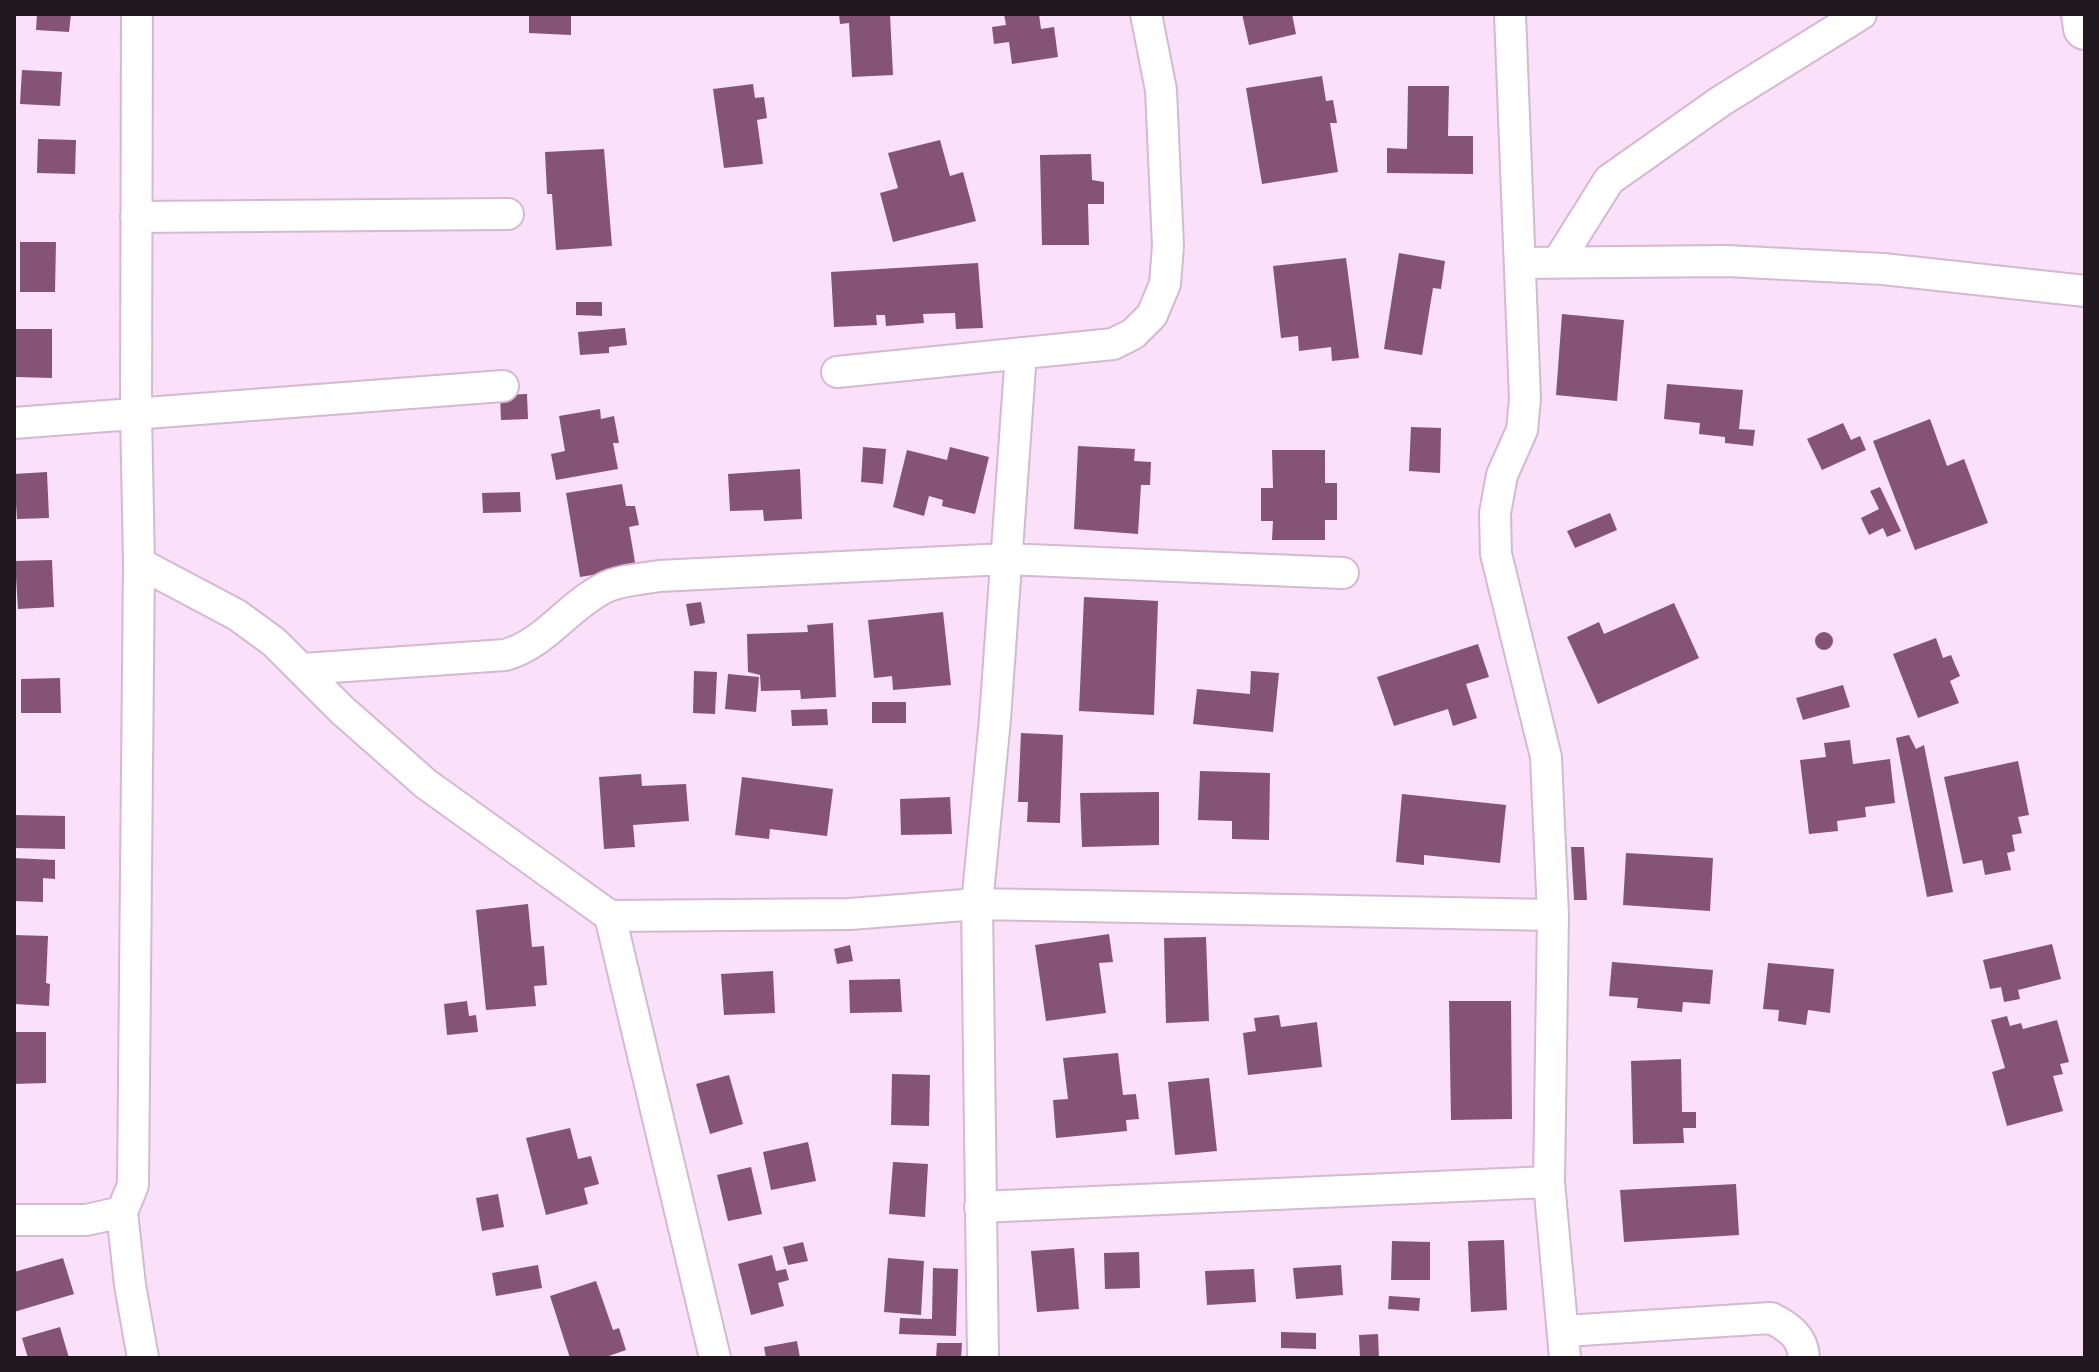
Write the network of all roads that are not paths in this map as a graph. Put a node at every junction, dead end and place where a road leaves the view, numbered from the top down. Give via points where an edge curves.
1 (137, 14) edge
2 (1146, 14) edge
3 (1510, 14) edge
4 (1861, 14) edge
5 (2083, 14) edge
6 (2085, 28) edge
7 (508, 214) dead end
8 (136, 217) junction
9 (1520, 263) junction
10 (1557, 263) junction
11 (2085, 291) edge
12 (1021, 353) junction
13 (837, 372) dead end
14 (503, 386) dead end
15 (136, 413) junction
16 (14, 423) edge
17 (1005, 559) junction
18 (139, 563) junction
19 (1343, 573) dead end
20 (303, 669) junction
21 (977, 904) junction
22 (1553, 915) junction
23 (610, 916) junction
24 (1549, 1182) junction
25 (980, 1207) junction
26 (122, 1212) junction
27 (14, 1220) edge
28 (1565, 1344) edge
29 (143, 1358) edge
30 (715, 1358) edge
31 (983, 1358) edge
32 (1804, 1358) edge

1 - 8 street
2 - 12 street via 1161,90 1165,284 1152,315 1113,344
3 - 9 street
4 - 10 street via 1721,101 1609,180
5 - 6 street
7 - 8 street
8 - 15 street
9 - 10 street
9 - 22 street via 1525,399 1522,430 1502,475 1495,513 1496,554 1546,757
10 - 11 street via 1726,261 1883,269
12 - 13 street
12 - 17 street
14 - 15 street
15 - 16 street
15 - 18 street
17 - 19 street
17 - 20 street via 659,576 607,586 573,607 525,650
17 - 21 street
18 - 20 street via 237,615
18 - 26 street via 133,1185
20 - 23 street via 426,784
21 - 22 street
21 - 23 street via 850,914
21 - 25 street
22 - 24 street
23 - 30 street
24 - 25 street
24 - 28 street
25 - 31 street
26 - 27 street via 86,1220
26 - 29 street
28 - 32 street via 1771,1318 1791,1328

